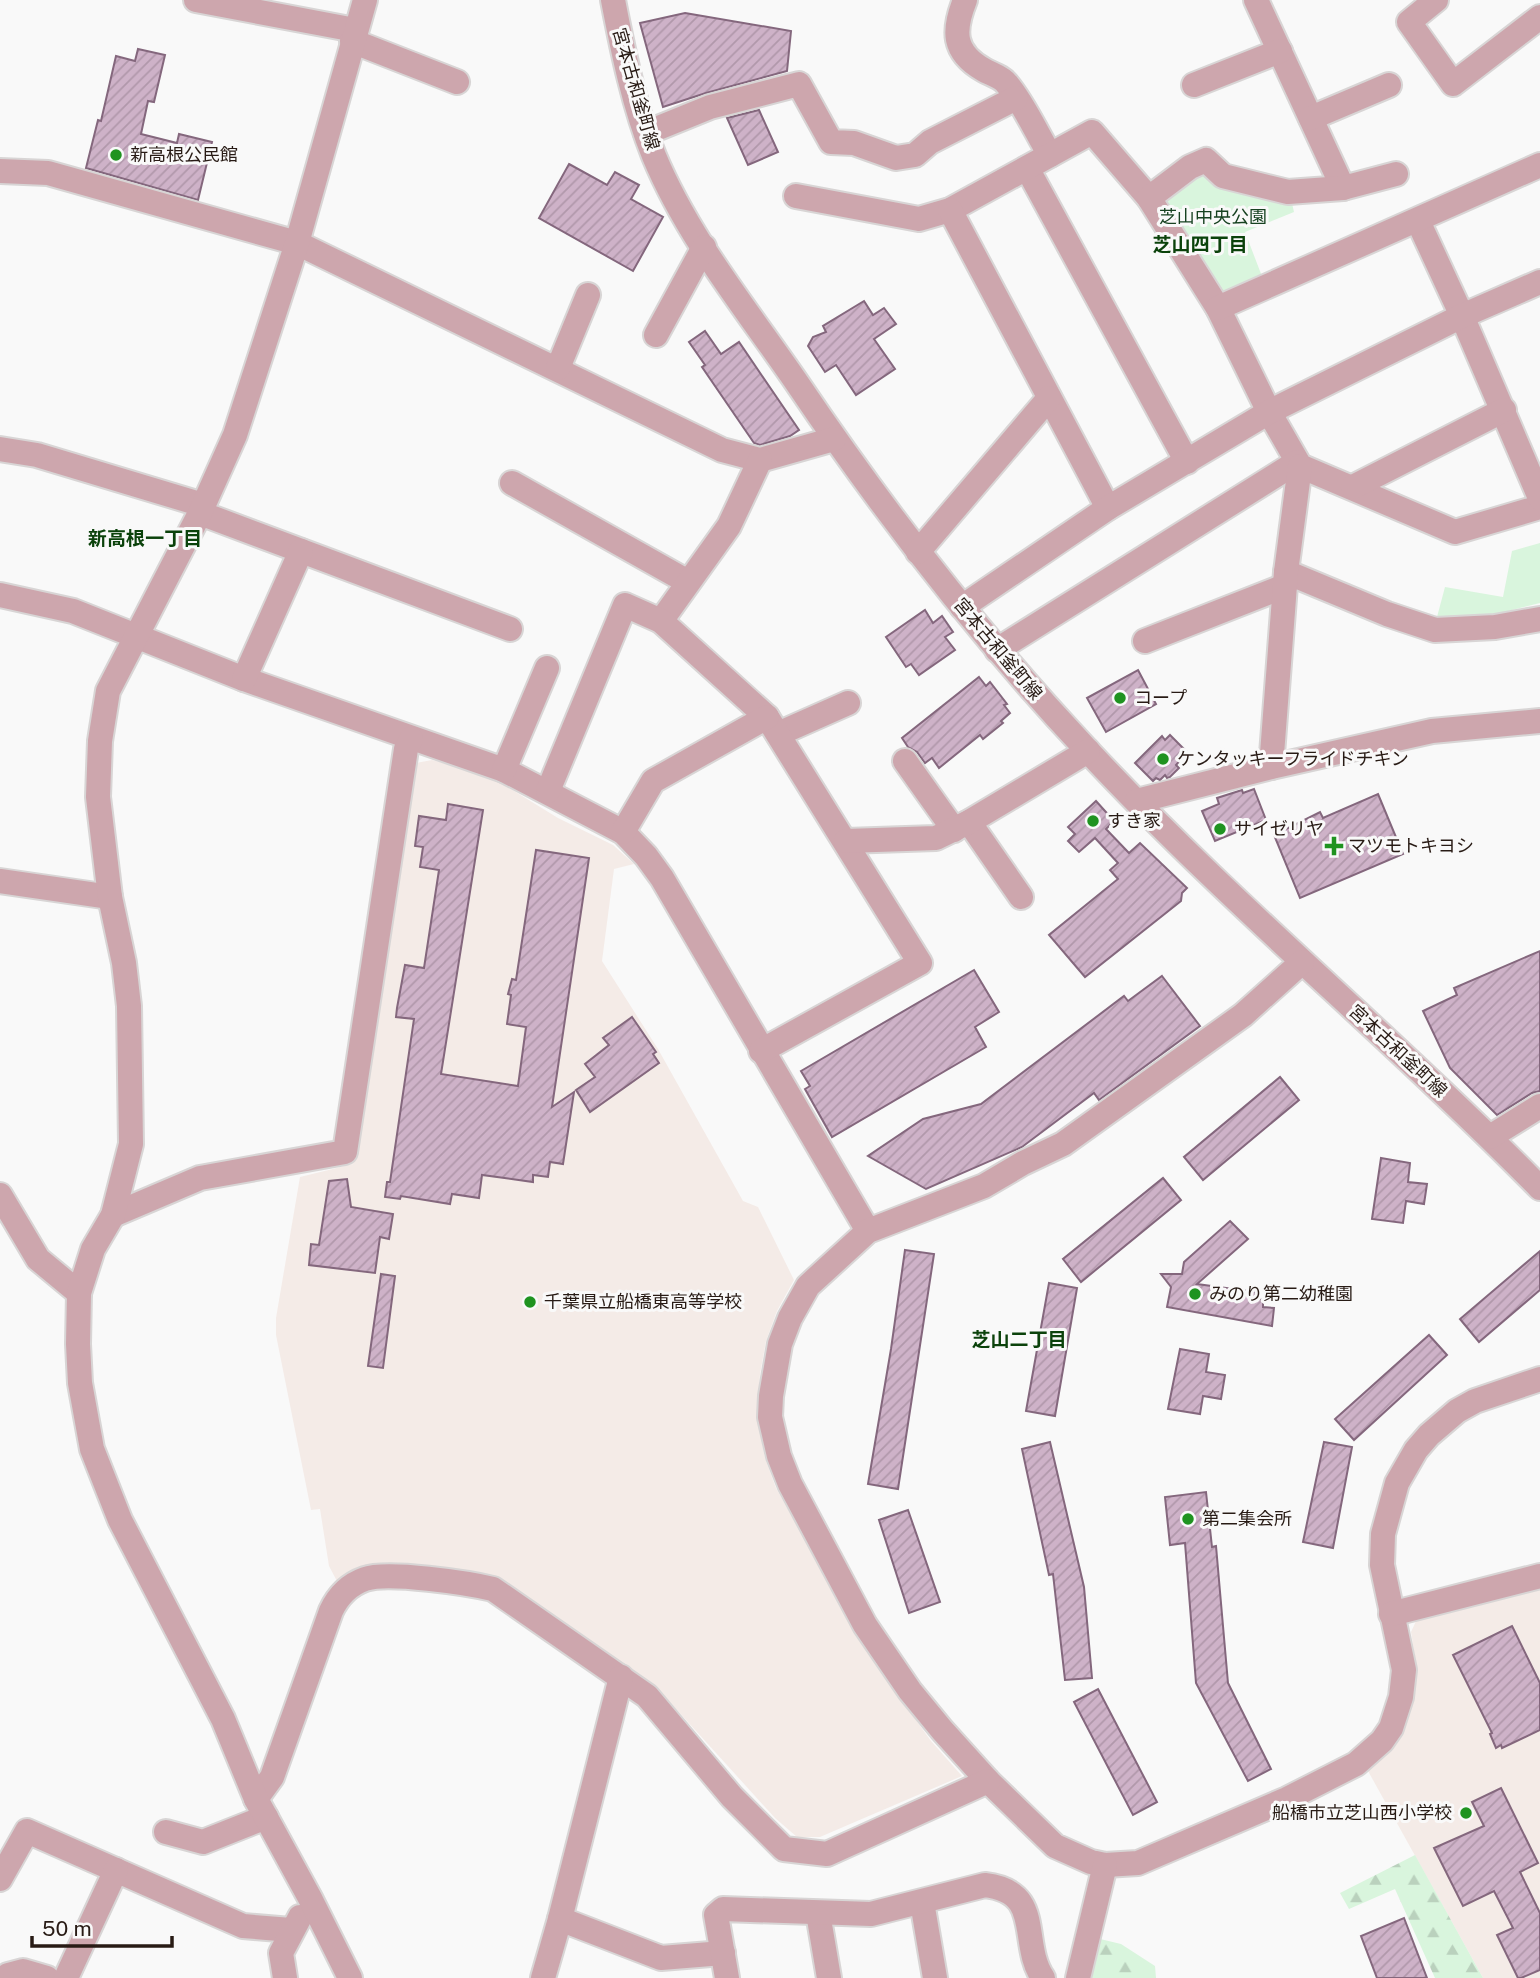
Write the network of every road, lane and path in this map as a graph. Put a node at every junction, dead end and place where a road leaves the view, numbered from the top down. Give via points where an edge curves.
1 (196, 0) edge
2 (365, 0) edge
3 (613, 0) edge
4 (965, 0) edge
5 (1256, 0) edge
6 (1436, 0) edge
7 (1540, 17) edge
8 (354, 36) junction
9 (1280, 51) junction
10 (457, 82) dead end
11 (1194, 85) dead end
12 (1389, 85) dead end
13 (1016, 98) junction
14 (1311, 118) junction
15 (646, 133) junction
16 (1050, 155) junction
17 (1540, 165) edge
18 (1027, 168) junction
19 (0, 171) edge
20 (1396, 174) dead end
21 (1343, 188) junction
22 (796, 196) dead end
23 (1149, 198) junction
24 (950, 210) junction
25 (1418, 221) junction
26 (297, 243) junction
27 (704, 247) junction
28 (1540, 282) edge
29 (588, 295) dead end
30 (1218, 308) junction
31 (1462, 316) junction
32 (656, 335) dead end
33 (558, 368) junction
34 (1049, 398) junction
35 (1504, 410) junction
36 (1269, 412) junction
37 (834, 439) junction
38 (0, 449) edge
39 (760, 460) junction
40 (1187, 462) junction
41 (1298, 464) junction
42 (512, 483) dead end
43 (1353, 487) junction
44 (1540, 498) edge
45 (1108, 508) junction
46 (1540, 508) edge
47 (202, 509) junction
48 (301, 551) junction
49 (918, 552) junction
50 (1286, 579) junction
51 (688, 582) junction
52 (0, 595) edge
53 (962, 607) junction
54 (1540, 619) edge
55 (661, 621) junction
56 (510, 629) dead end
57 (135, 637) junction
58 (1144, 641) dead end
59 (997, 650) junction
60 (547, 668) dead end
61 (244, 679) junction
62 (848, 703) dead end
63 (1540, 721) edge
64 (773, 726) junction
65 (411, 739) junction
66 (1088, 751) junction
67 (905, 761) dead end
68 (1270, 767) junction
69 (504, 770) junction
70 (548, 791) junction
71 (1137, 801) junction
72 (961, 826) junction
73 (623, 831) junction
74 (846, 841) junction
75 (0, 881) edge
76 (110, 897) junction
77 (1021, 897) dead end
78 (1302, 962) junction
79 (761, 1051) junction
80 (1540, 1106) edge
81 (1490, 1137) junction
82 (1540, 1188) edge
83 (0, 1195) edge
84 (113, 1215) junction
85 (868, 1231) junction
86 (79, 1293) junction
87 (1540, 1379) edge
88 (1540, 1576) edge
89 (1391, 1614) junction
90 (621, 1677) junction
91 (988, 1781) junction
92 (261, 1808) junction
93 (166, 1832) dead end
94 (1105, 1866) junction
95 (116, 1870) junction
96 (0, 1879) edge
97 (311, 1900) junction
98 (922, 1902) junction
99 (818, 1913) junction
100 (560, 1919) junction
101 (291, 1930) junction
102 (723, 1953) junction
103 (664, 1968) edge
104 (6, 1978) edge
105 (47, 1978) edge
106 (66, 1978) edge
107 (285, 1978) edge
108 (350, 1978) edge
109 (542, 1978) edge
110 (727, 1978) edge
111 (829, 1978) edge
112 (936, 1978) edge
113 (1043, 1978) edge
114 (1078, 1978) edge

1 - 8 street
2 - 8 street
3 - 15 street, 宮本古和釜町線
4 - 13 street via 955,35 961,50 980,68 1006,81
5 - 9 street
6 - 7 street via 1409,22 1453,85
8 - 10 street
8 - 26 street
9 - 11 street
9 - 14 street
12 - 14 street
13 - 15 street via 930,142 915,155 896,158 854,143 831,142 799,83 710,107
13 - 16 street
14 - 21 street
15 - 27 street, 宮本古和釜町線 via 675,198
16 - 18 street
16 - 23 street via 1092,132
17 - 25 street
18 - 24 street
18 - 40 street
19 - 26 street via 48,173
20 - 21 street
21 - 23 street via 1288,192 1223,176 1206,160
22 - 24 street via 919,219
23 - 30 street
24 - 34 street
25 - 30 street
25 - 31 street
26 - 33 street
26 - 47 street via 235,435
27 - 32 street
27 - 37 street, 宮本古和釜町線
28 - 31 street
29 - 33 street
30 - 36 street
31 - 35 street
31 - 36 street
33 - 39 street via 722,450
34 - 45 street
34 - 49 street
35 - 43 street
35 - 44 street
36 - 40 street
36 - 41 street
37 - 39 street
37 - 49 street, 宮本古和釜町線
38 - 47 street via 37,456
39 - 51 street via 729,526
40 - 45 street
41 - 43 street
41 - 50 street
41 - 59 street
42 - 51 street
43 - 46 street via 1455,532
45 - 53 street
47 - 48 street
47 - 57 street
48 - 56 street
48 - 61 street
49 - 53 street, 宮本古和釜町線
50 - 54 street via 1435,630
50 - 58 street
50 - 68 street
51 - 55 street
52 - 57 street via 73,611
53 - 59 street, 宮本古和釜町線
55 - 64 street
55 - 70 street via 625,605
57 - 61 street
57 - 76 street via 108,691 100,741 99,820
59 - 66 street, 宮本古和釜町線
60 - 69 street
61 - 65 street
62 - 64 street
63 - 68 street via 1432,731
64 - 73 street via 653,781
64 - 74 street
65 - 69 street
65 - 84 street via 345,1152 200,1178
66 - 71 street, 宮本古和釜町線
66 - 72 street
67 - 72 street
68 - 71 street
69 - 70 street
70 - 73 street
71 - 78 street, 宮本古和釜町線
72 - 74 street via 936,838
72 - 77 street
73 - 79 street via 662,878
74 - 79 street via 920,963
75 - 76 street
76 - 84 street via 129,1006 131,1081 131,1144
78 - 81 street, 宮本古和釜町線
78 - 85 street via 1243,1015 1063,1144 984,1186
79 - 85 street
80 - 81 street
81 - 82 street, 宮本古和釜町線
83 - 86 street via 38,1259
84 - 86 street via 93,1249
85 - 91 street via 808,1286 790,1318 780,1344 771,1396 774,1437 790,1484 865,1625 910,1691
86 - 92 street via 80,1383 92,1449 120,1520 223,1719
87 - 89 street via 1457,1411 1429,1435 1405,1466 1383,1534 1382,1565
88 - 89 street
89 - 94 street via 1404,1670 1403,1686 1391,1728 1373,1751 1287,1799 1138,1863
90 - 91 street via 647,1696 732,1797 784,1849 827,1854
90 - 92 street via 494,1589 453,1581 365,1579 339,1595 331,1611
90 - 100 street
91 - 94 street via 1055,1846
92 - 93 street via 203,1842
92 - 97 street
94 - 114 street
95 - 96 street via 27,1831
95 - 101 street via 243,1926
95 - 106 street
97 - 101 street
97 - 108 street
98 - 99 street via 871,1914
98 - 112 street
98 - 113 street via 985,1885 1012,1893 1023,1905
99 - 102 street via 723,1909 716,1915
99 - 111 street
100 - 103 street
100 - 109 street
101 - 107 street via 281,1953
102 - 103 street
102 - 110 street
104 - 105 street via 23,1971

